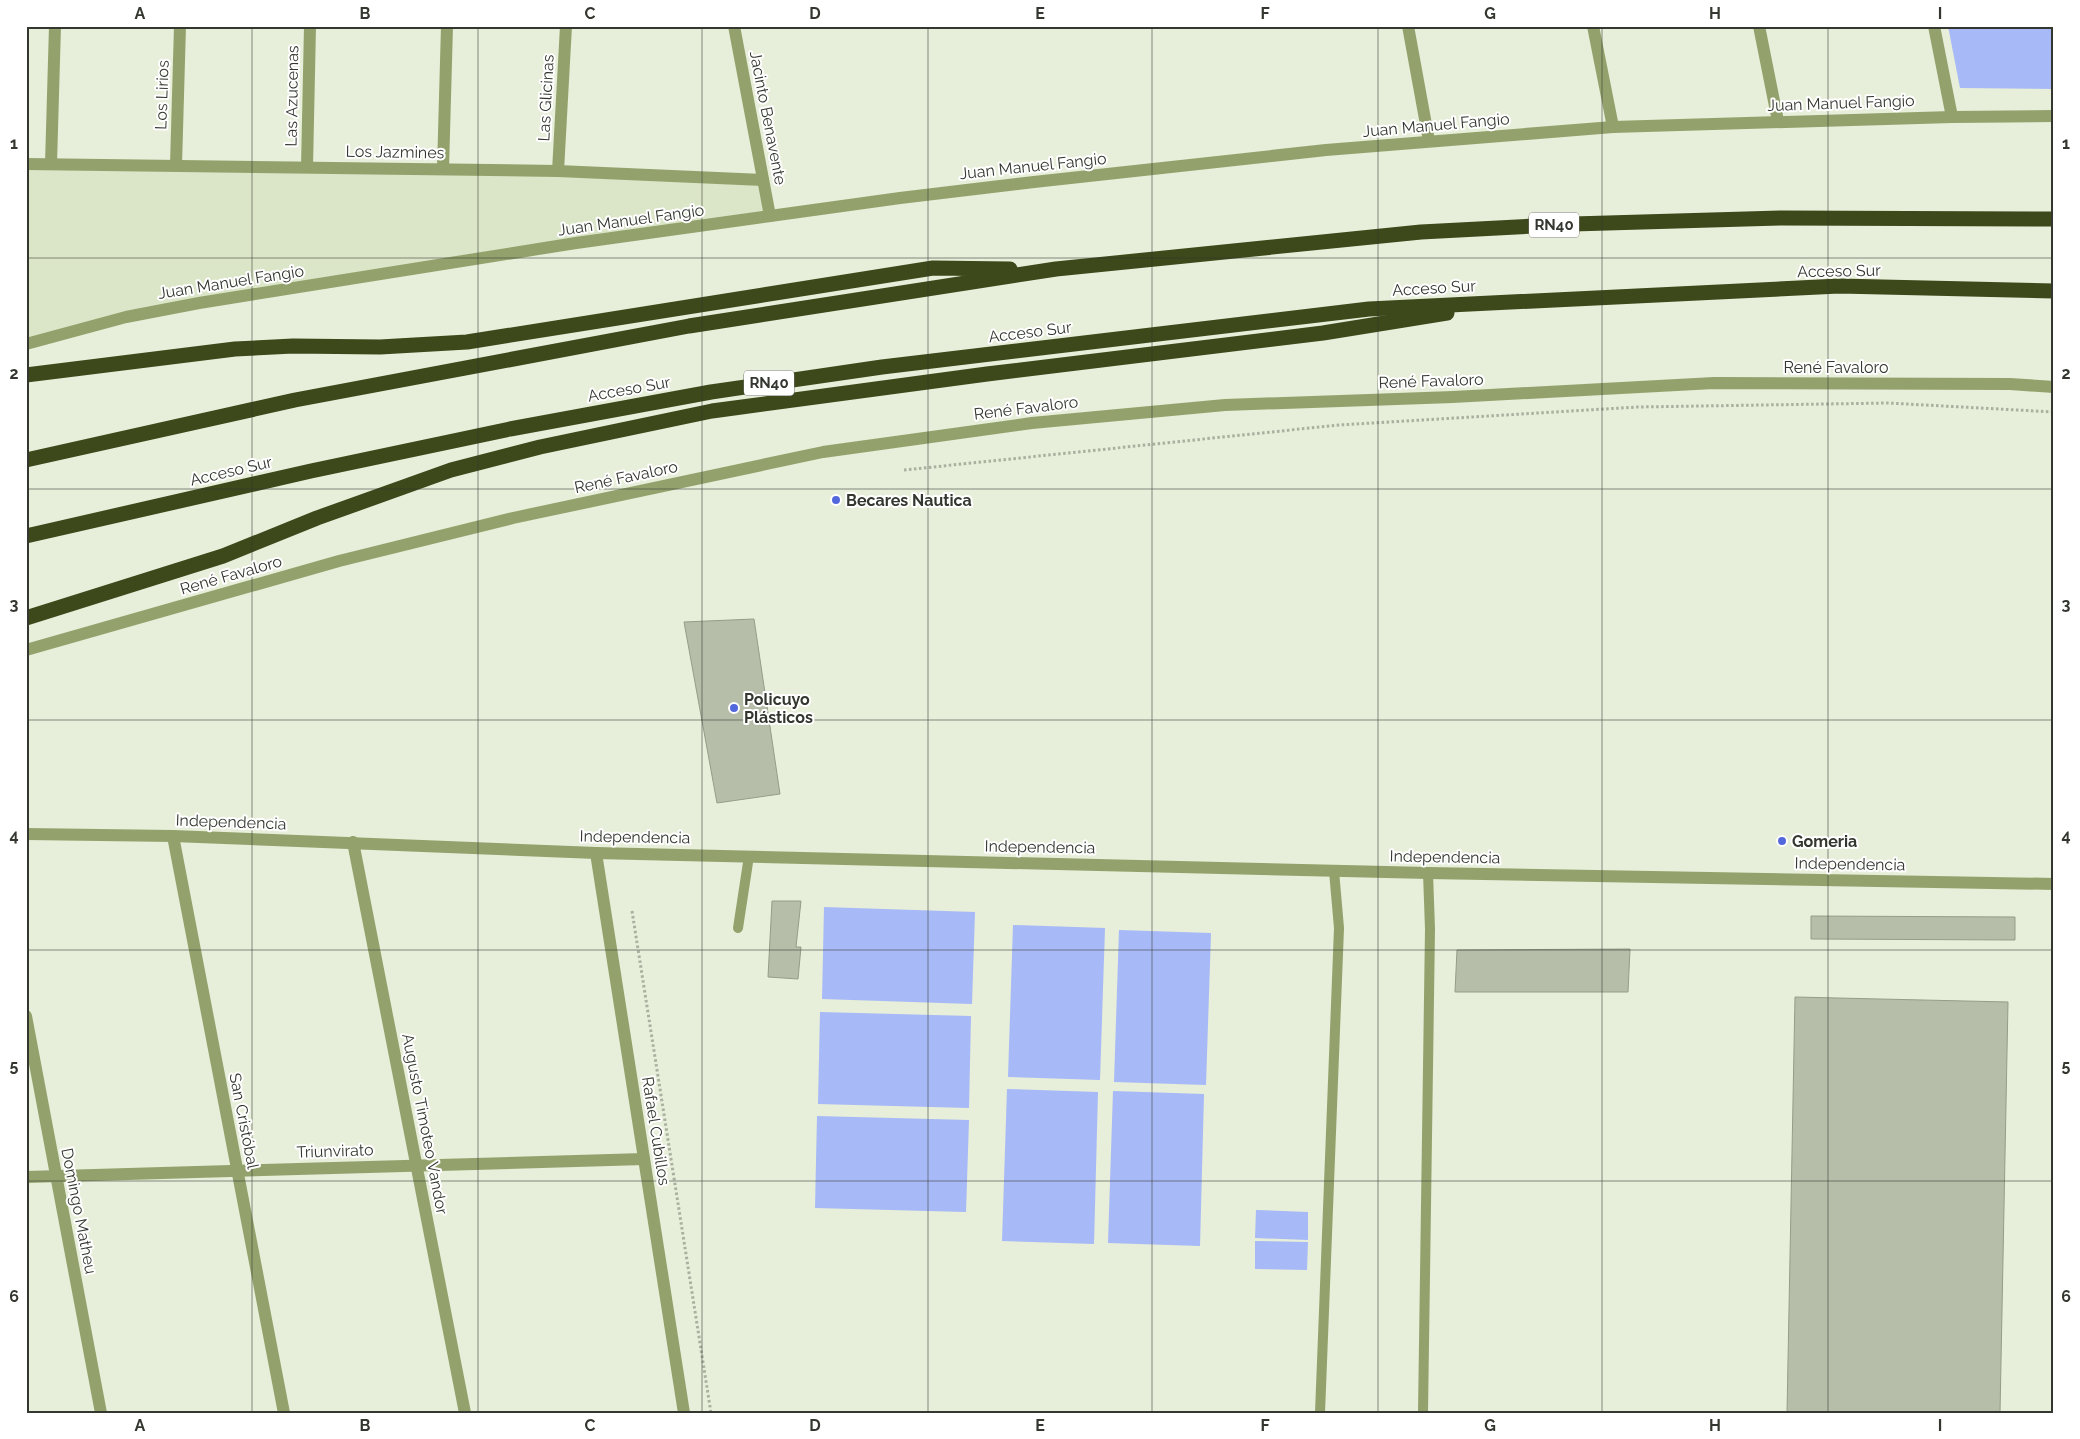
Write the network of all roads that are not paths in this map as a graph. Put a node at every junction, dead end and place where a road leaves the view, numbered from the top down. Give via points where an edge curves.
1 (55, 26) edge
2 (180, 26) edge
3 (310, 26) edge
4 (447, 26) edge
5 (566, 26) edge
6 (734, 26) edge
7 (1408, 26) edge
8 (1593, 26) edge
9 (1759, 26) edge
10 (1934, 26) edge
11 (1952, 116) junction
12 (2054, 116) edge
13 (1778, 121) junction
14 (1613, 127) junction
15 (1429, 141) junction
16 (26, 164) edge
17 (51, 164) junction
18 (176, 166) junction
19 (306, 167) junction
20 (443, 168) junction
21 (558, 171) junction
22 (763, 180) junction
23 (770, 216) junction
24 (2054, 219) edge
25 (1056, 269) junction
26 (2054, 291) edge
27 (1522, 301) junction
28 (26, 344) edge
29 (26, 375) edge
30 (2054, 388) edge
31 (26, 460) edge
32 (26, 536) edge
33 (26, 618) edge
34 (26, 650) edge
35 (26, 834) edge
36 (172, 836) junction
37 (353, 842) junction
38 (596, 853) junction
39 (749, 856) junction
40 (1334, 871) junction
41 (1428, 873) junction
42 (2054, 884) edge
43 (738, 928) dead end
44 (26, 1016) edge
45 (644, 1159) junction
46 (417, 1165) junction
47 (237, 1171) junction
48 (56, 1176) junction
49 (26, 1177) edge
50 (101, 1413) edge
51 (284, 1413) edge
52 (466, 1413) edge
53 (684, 1413) edge
54 (1320, 1413) edge
55 (1424, 1413) edge

1 - 17 street
2 - 18 street, Los Lirios
3 - 19 street, Las Azucenas
4 - 20 street
5 - 21 street, Las Glicinas
6 - 22 street, Jacinto Benavente
7 - 15 street
8 - 14 street
9 - 13 street
10 - 11 street
11 - 12 street, Juan Manuel Fangio
11 - 13 street, Juan Manuel Fangio
13 - 14 street, Juan Manuel Fangio
14 - 15 street, Juan Manuel Fangio
15 - 23 street, Juan Manuel Fangio via 1044,181
16 - 17 street, Los Jazmines
17 - 18 street, Los Jazmines
18 - 19 street, Los Jazmines
19 - 20 street, Los Jazmines
20 - 21 street, Los Jazmines
21 - 22 street, Los Jazmines
22 - 23 street, Jacinto Benavente
23 - 28 street, Juan Manuel Fangio via 576,243 155,310
24 - 25 highway, RN40 via 1781,218 1574,224 1421,232
25 - 29 highway via 933,268 466,342 235,349
25 - 31 highway, RN40 via 689,326 294,400
26 - 27 highway, Acceso Sur / RN40 via 1839,286
27 - 32 highway, Acceso Sur / RN40 via 1369,309 882,367 711,392 311,470
27 - 33 highway via 1323,333 712,411 540,447 451,470 222,556
30 - 34 street, René Favaloro via 2010,384 1714,383 1225,405 1032,423 823,452 513,518 339,561
35 - 36 street, Independencia
36 - 37 street, Independencia
36 - 47 street, San Cristóbal
37 - 38 street, Independencia
37 - 46 street, Augusto Timoteo Vandor
38 - 39 street, Independencia
38 - 45 street, Rafael Cubillos
39 - 40 street, Independencia
39 - 43 lane
40 - 41 street, Independencia
40 - 54 lane via 1339,928
41 - 42 street, Independencia
41 - 55 lane
44 - 48 street, Domingo Matheu
45 - 46 street, Triunvirato
45 - 53 street, Rafael Cubillos
46 - 47 street, Triunvirato
46 - 52 street, Augusto Timoteo Vandor
47 - 48 street, Triunvirato
47 - 51 street, San Cristóbal
48 - 49 street, Triunvirato
48 - 50 street, Domingo Matheu

